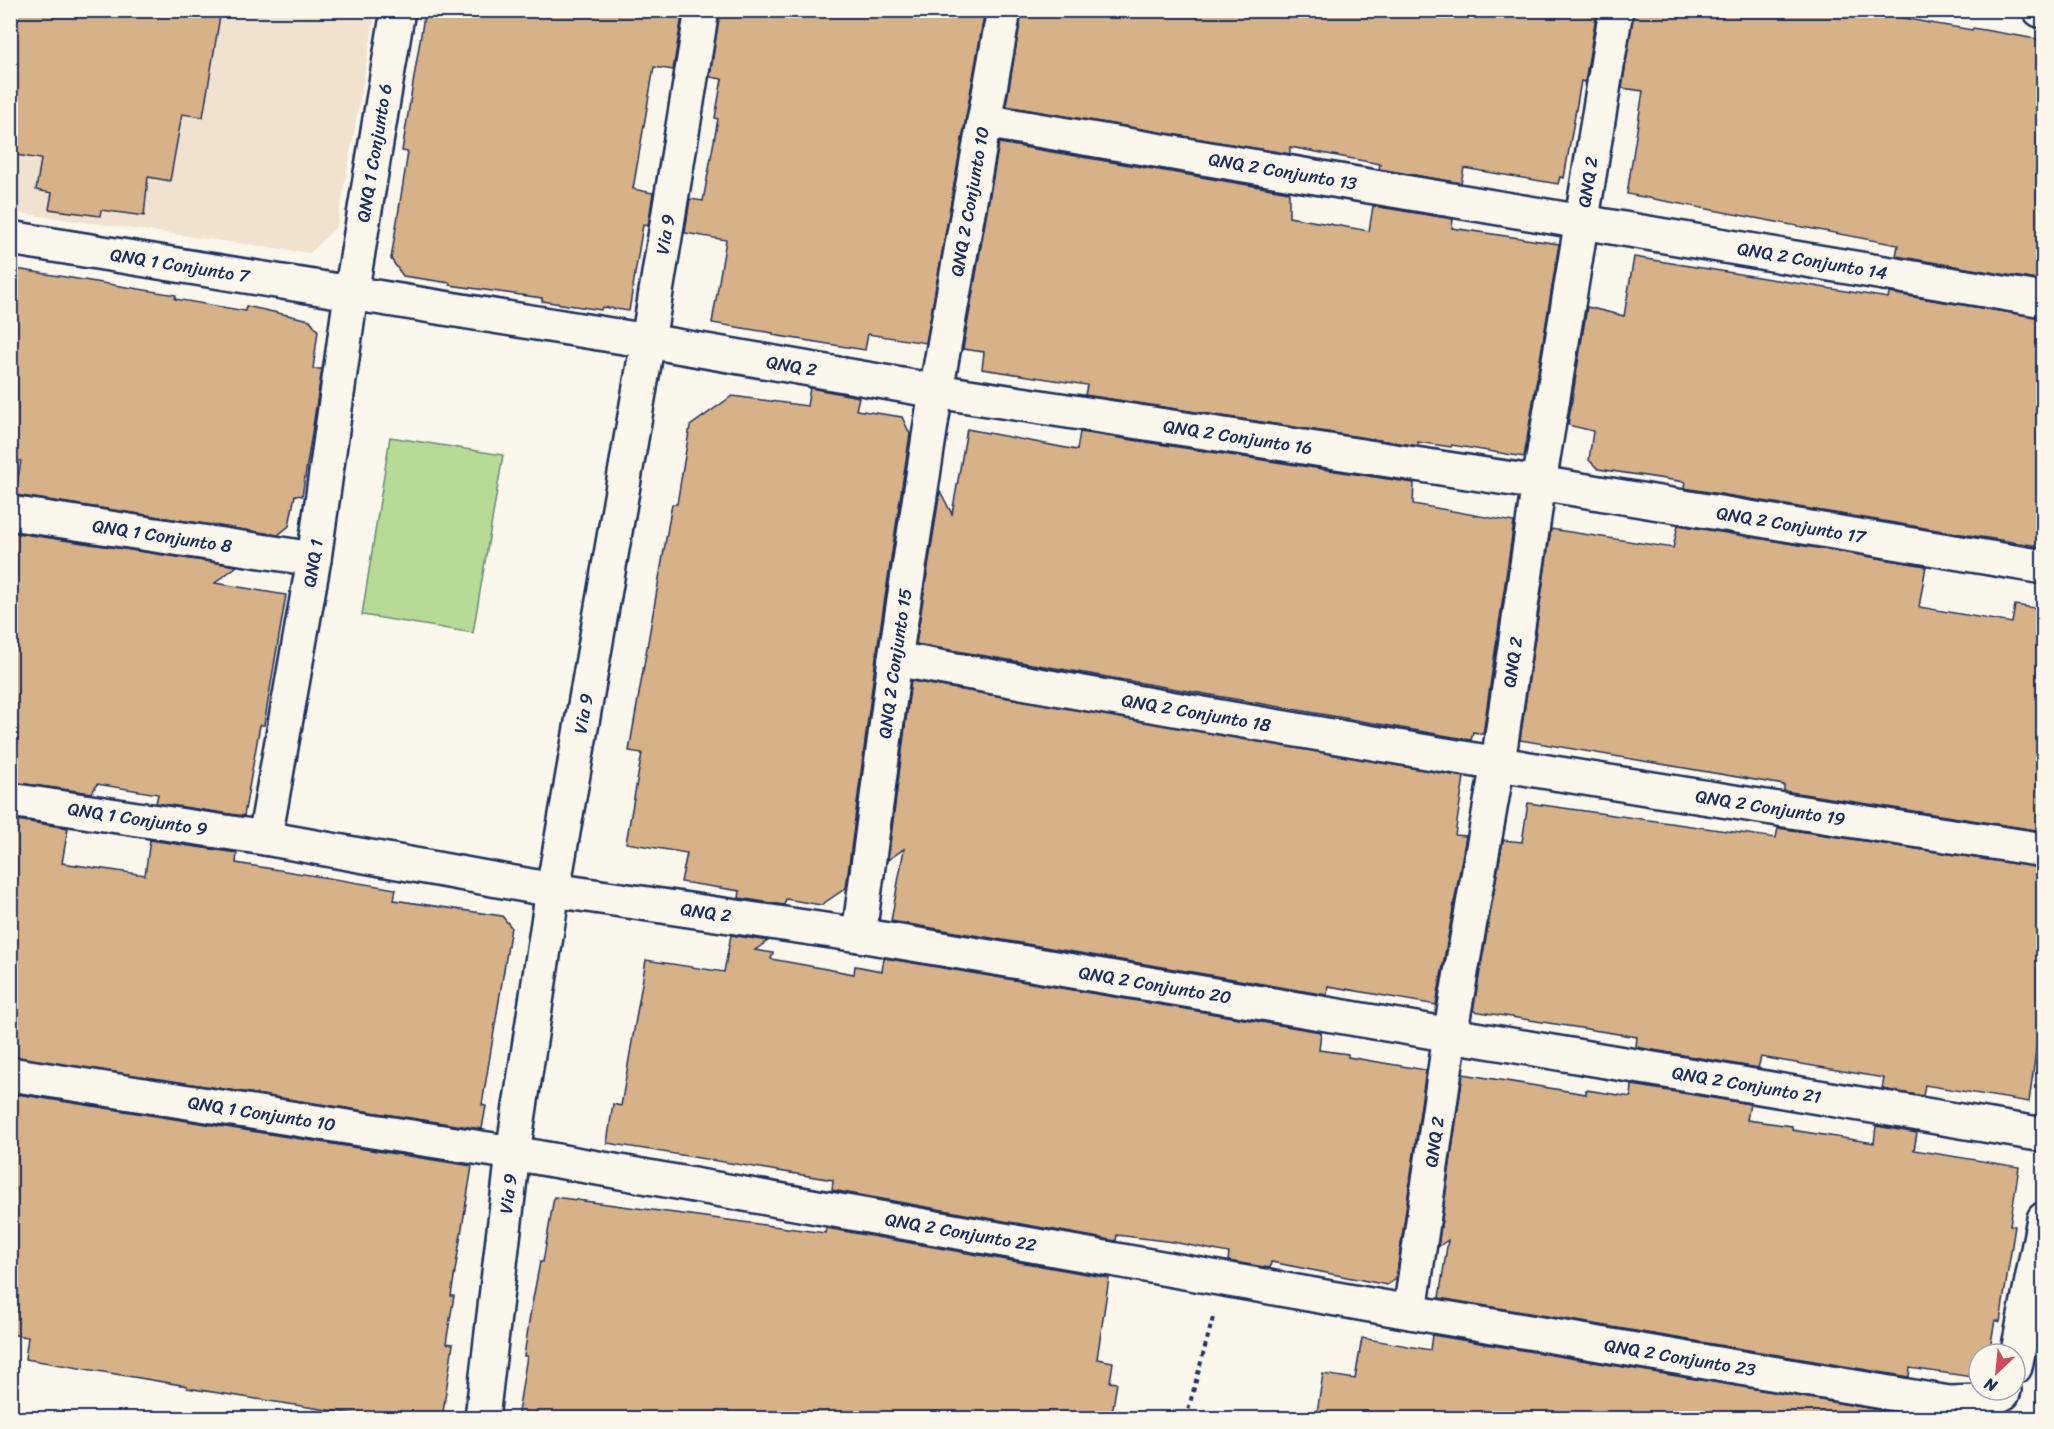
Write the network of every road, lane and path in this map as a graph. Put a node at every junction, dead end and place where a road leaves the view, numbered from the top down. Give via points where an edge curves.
1 (398, 10) edge
2 (702, 10) edge
3 (1004, 10) edge
4 (1616, 10) edge
5 (984, 121) junction
6 (1581, 223) junction
7 (10, 238) edge
8 (351, 294) junction
9 (2043, 300) edge
10 (648, 341) junction
11 (936, 391) junction
12 (1539, 483) junction
13 (10, 513) edge
14 (314, 559) junction
15 (2043, 567) edge
16 (895, 660) junction
17 (1498, 763) junction
18 (10, 801) edge
19 (265, 838) junction
20 (2043, 850) edge
21 (553, 890) junction
22 (859, 935) junction
23 (1450, 1035) junction
24 (10, 1074) edge
25 (2043, 1135) edge
26 (513, 1153) junction
27 (2043, 1219) edge
28 (1224, 1279) junction
29 (1410, 1312) junction
30 (2020, 1342) edge
31 (1984, 1402) edge
32 (482, 1419) edge
33 (1186, 1419) edge

1 - 8 street, QNQ 1 Conjunto 6
2 - 10 street, Via 9
3 - 5 street, QNQ 2 Conjunto 10
4 - 6 street, QNQ 2
5 - 6 street, QNQ 2 Conjunto 13
5 - 11 street, QNQ 2 Conjunto 10
6 - 9 street, QNQ 2 Conjunto 14
6 - 12 street, QNQ 2
7 - 8 street, QNQ 1 Conjunto 7
8 - 10 street
8 - 14 street, QNQ 1
10 - 11 street, QNQ 2
10 - 21 street, Via 9
11 - 12 street, QNQ 2 Conjunto 16
11 - 16 street, QNQ 2 Conjunto 15
12 - 15 street, QNQ 2 Conjunto 17
12 - 17 street, QNQ 2
13 - 14 street, QNQ 1 Conjunto 8
14 - 19 street, QNQ 1
16 - 17 street, QNQ 2 Conjunto 18
16 - 22 street, QNQ 2 Conjunto 15
17 - 20 street, QNQ 2 Conjunto 19
17 - 23 street, QNQ 2
18 - 19 street, QNQ 1 Conjunto 9
19 - 21 street
21 - 22 street, QNQ 2
21 - 26 street, Via 9
22 - 23 street, QNQ 2 Conjunto 20
23 - 25 street, QNQ 2 Conjunto 21
23 - 29 street, QNQ 2
24 - 26 street, QNQ 1 Conjunto 10
26 - 28 street, QNQ 2 Conjunto 22
26 - 32 street, Via 9
27 - 30 street
28 - 29 street, QNQ 2 Conjunto 22
28 - 33 path
29 - 31 street, QNQ 2 Conjunto 23 via 1949,1403

